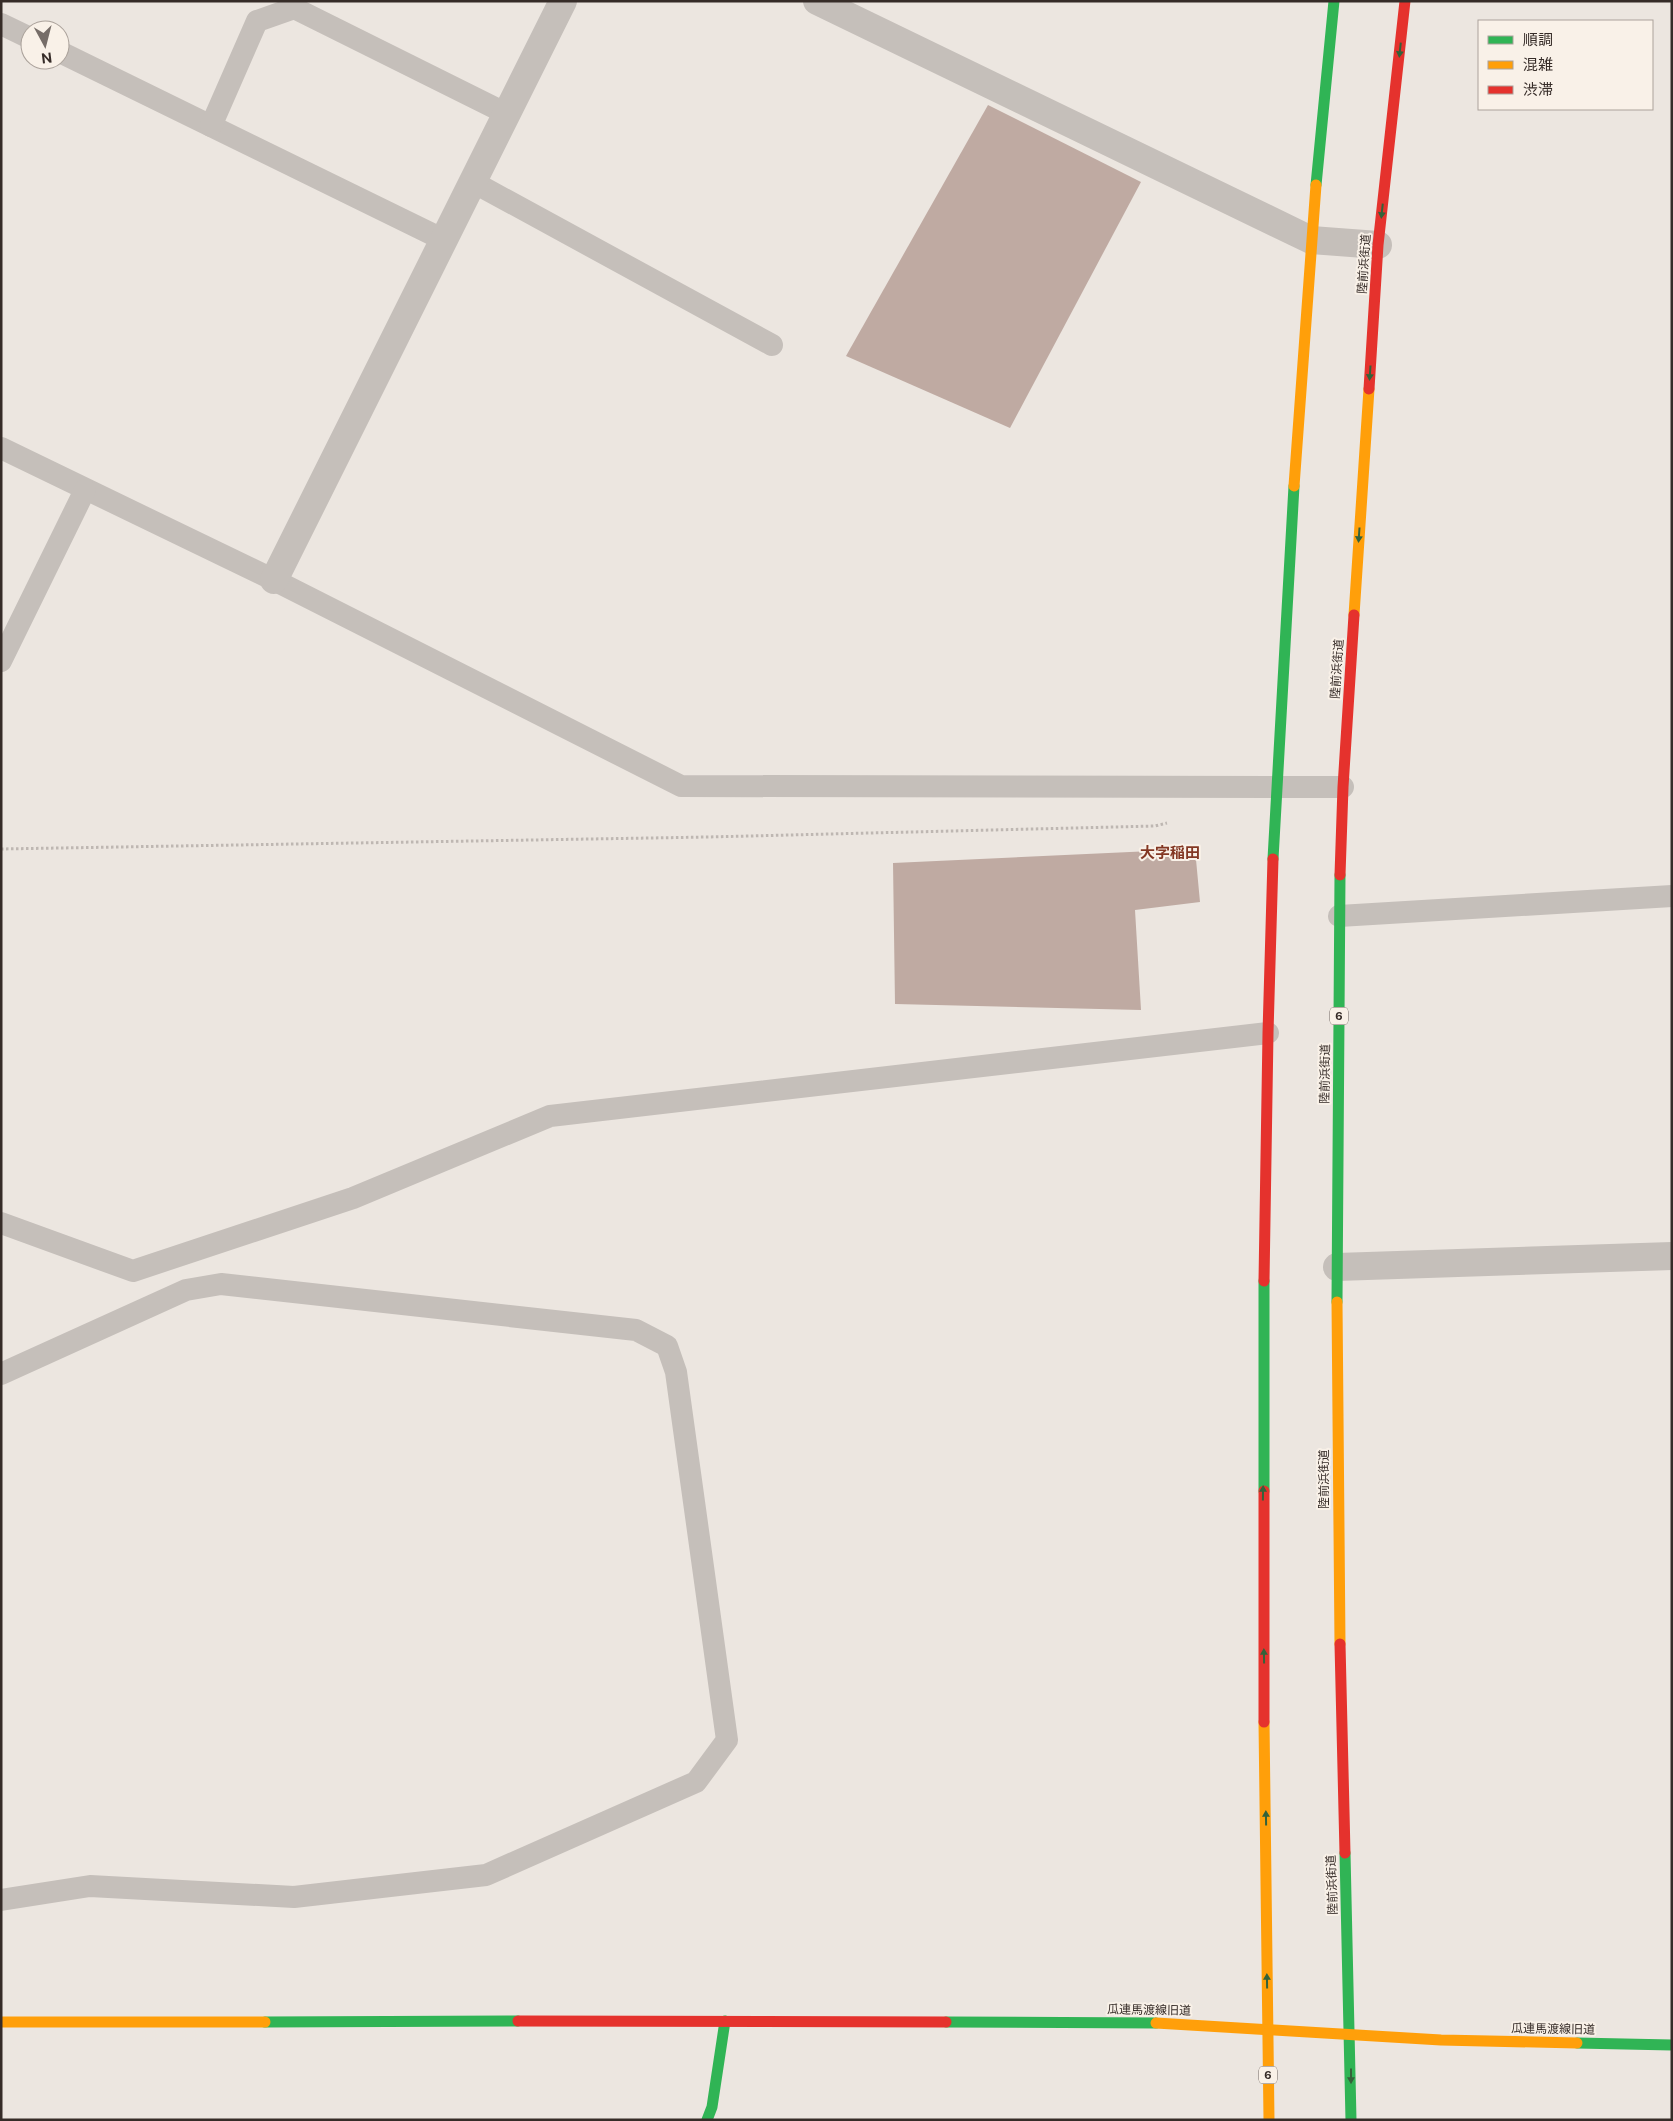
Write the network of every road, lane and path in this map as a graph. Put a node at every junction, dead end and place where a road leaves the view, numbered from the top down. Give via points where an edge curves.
1 (563, 1) edge
2 (818, 1) edge
3 (1334, 1) edge
4 (1405, 1) edge
5 (1, 24) edge
6 (20, 33) edge
7 (70, 57) edge
8 (506, 114) junction
9 (211, 126) junction
10 (473, 182) junction
11 (444, 240) junction
12 (1311, 240) junction
13 (1378, 245) junction
14 (772, 345) dead end
15 (1, 448) edge
16 (85, 490) junction
17 (274, 580) junction
18 (1, 661) edge
19 (1276, 786) junction
20 (1343, 787) junction
21 (1174, 821) dead end
22 (1, 849) edge
23 (1672, 896) edge
24 (1339, 916) junction
25 (1268, 1033) junction
26 (1, 1223) edge
27 (1672, 1256) edge
28 (1336, 1267) junction
29 (1, 1374) edge
30 (1, 1900) edge
31 (725, 2021) junction
32 (1, 2022) edge
33 (1268, 2030) junction
34 (1350, 2033) junction
35 (1672, 2045) edge
36 (707, 2120) edge
37 (1269, 2120) edge
38 (1351, 2120) edge

1 - 8 street
2 - 12 street
3 - 12 main road, 6
4 -> 13 main road, 陸前浜街道 / 6
5 - 6 lane
7 - 9 lane
8 - 9 lane via 294,8 257,20
8 - 10 street
9 - 11 lane
10 - 11 street
10 - 14 lane
11 - 17 street
12 - 13 street
12 - 19 main road, 6
13 -> 20 main road, 陸前浜街道 / 6
15 - 16 lane
16 - 17 lane
16 - 18 lane
17 - 19 lane via 681,786
19 - 20 lane
19 - 25 main road, 6
20 - 24 main road, 陸前浜街道 / 6
21 - 22 path via 1155,826 708,837
23 - 24 lane
24 - 28 main road, 陸前浜街道 / 6
25 - 26 lane via 550,1116 354,1198 133,1271
33 -> 25 main road, 6 via 1263,1535
27 - 28 street
28 - 34 main road, 陸前浜街道 / 6 via 1340,1702
29 - 30 lane via 186,1290 221,1284 636,1330 667,1346 676,1372 727,1740 696,1782 486,1875 294,1897 90,1886
31 - 32 main road, 瓜連馬渡線旧道
31 - 33 main road, 瓜連馬渡線旧道 via 1166,2023
31 - 36 main road via 712,2107
33 - 34 main road, 瓜連馬渡線旧道
33 - 37 main road, 6
34 - 35 main road, 瓜連馬渡線旧道 via 1441,2040
34 -> 38 main road, 陸前浜街道 / 6

